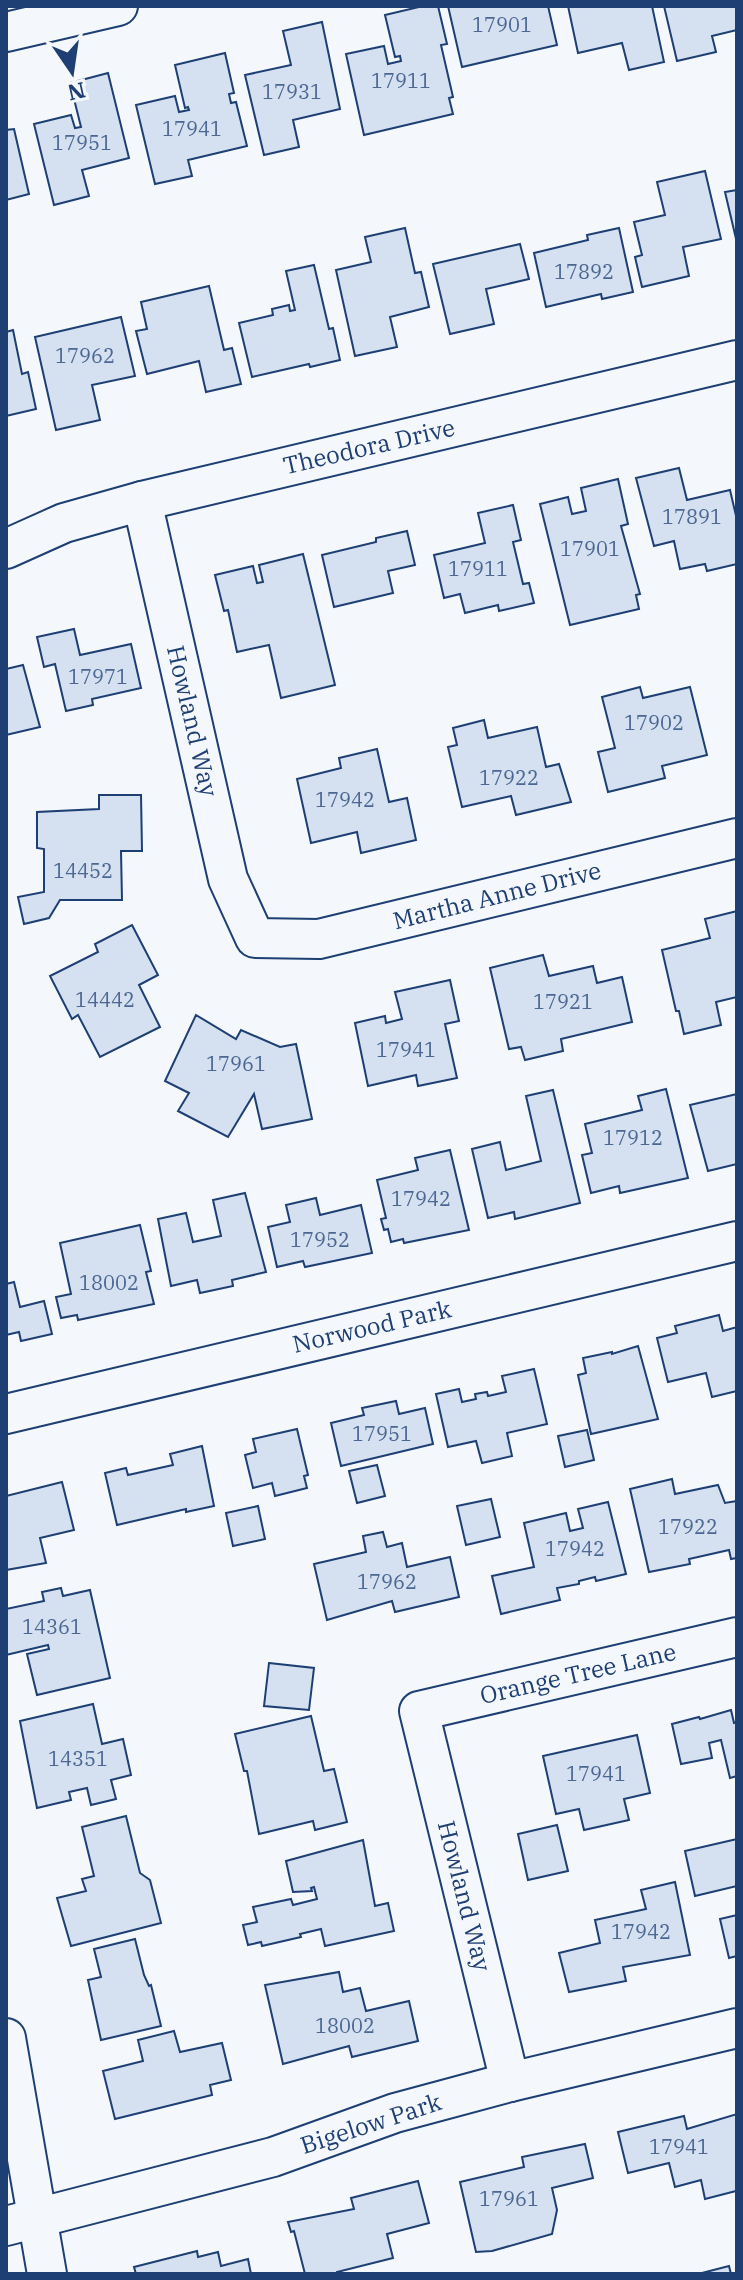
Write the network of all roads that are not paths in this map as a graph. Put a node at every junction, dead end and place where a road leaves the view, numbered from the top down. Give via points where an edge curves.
1 (118, 6) edge
2 (6, 32) edge
3 (737, 360) edge
4 (142, 501) junction
5 (6, 549) edge
6 (737, 838) edge
7 (255, 938) joint
8 (737, 1241) edge
9 (6, 1414) edge
10 (737, 1637) edge
11 (419, 1711) joint
12 (737, 2028) edge
13 (6, 2038) edge
14 (510, 2082) junction
15 (21, 2222) edge
16 (47, 2274) edge

1 - 2 street
3 - 4 street, Theodora Drive
4 - 5 street, Theodora Drive via 64,523
4 - 7 street, Howland Way via 228,879
6 - 7 street, Martha Anne Drive via 319,939
8 - 9 street, Norwood Park
10 - 11 street, Orange Tree Lane
11 - 14 street, Howland Way
12 - 14 street, Bigelow Park
13 - 15 street
14 - 15 street, Bigelow Park via 395,2113 273,2157
15 - 16 street

